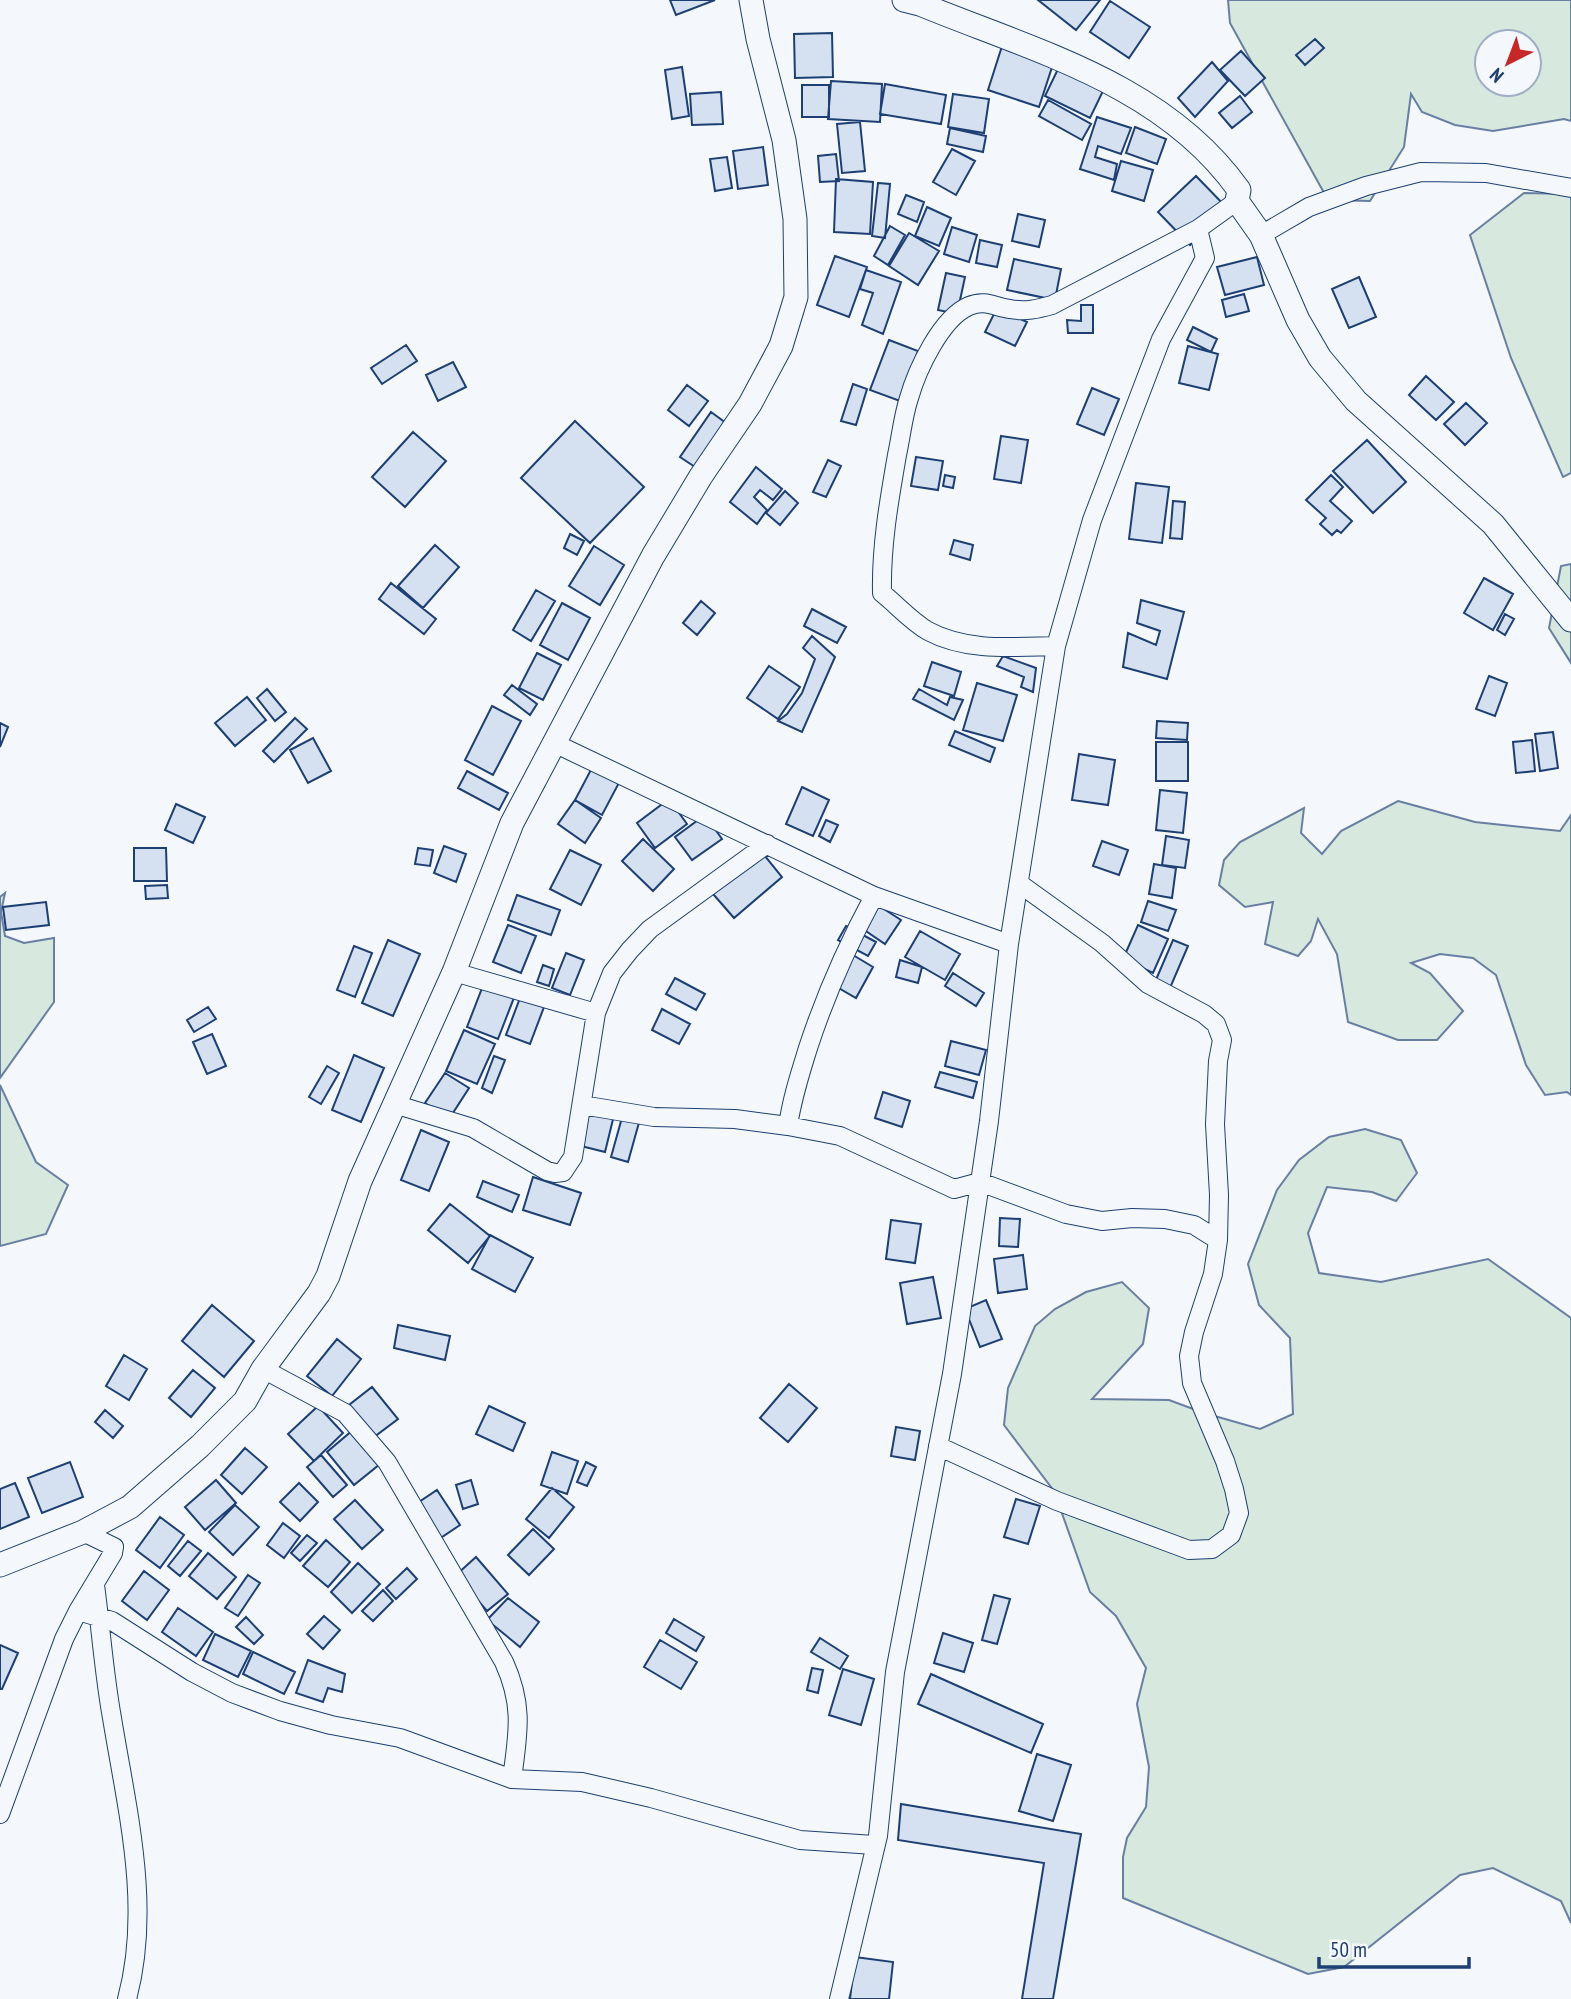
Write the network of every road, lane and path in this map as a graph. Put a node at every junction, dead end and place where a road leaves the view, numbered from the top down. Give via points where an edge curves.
1 (751, 0) edge
2 (916, 1) edge
3 (1571, 188) edge
4 (1237, 201) junction
5 (1198, 229) junction
6 (1261, 235) junction
7 (1571, 620) edge
8 (1056, 646) junction
9 (554, 743) junction
10 (767, 844) junction
11 (1020, 884) junction
12 (874, 896) junction
13 (1009, 944) junction
14 (454, 972) junction
15 (596, 1013) junction
16 (394, 1104) junction
17 (583, 1105) junction
18 (788, 1126) junction
19 (980, 1182) junction
20 (1218, 1240) junction
21 (263, 1369) junction
22 (938, 1446) junction
23 (83, 1532) junction
24 (0, 1565) edge
25 (95, 1585) junction
26 (78, 1611) junction
27 (99, 1616) junction
28 (512, 1779) junction
29 (0, 1814) edge
30 (874, 1844) junction
31 (127, 1999) edge
32 (839, 1999) edge

1 - 9 street via 784,140 796,219 796,297 790,322 750,404 653,556
2 - 4 street via 1049,52 1110,82 1201,144 1239,190
3 - 6 street via 1486,173 1421,172 1309,207
4 - 5 street
4 - 6 street
5 - 8 street via 1205,258 1151,365 1092,520
5 - 8 street via 1052,305 1031,310 991,303 965,307 927,354 908,400 886,519 882,593 928,631 946,638 993,648
6 - 7 street via 1320,358 1356,401 1493,524
8 - 11 street
9 - 10 street
9 - 14 street via 512,823
10 - 12 street
10 - 15 street via 650,929 612,973
11 - 13 street
11 - 20 street via 1102,943 1148,984 1216,1024 1222,1041 1215,1124
12 - 13 street
12 - 18 street via 826,993 791,1101
13 - 19 street
14 - 15 street
14 - 16 street
15 - 17 street
16 - 17 street via 473,1128 555,1173 563,1172 573,1157
16 - 21 street via 360,1181 328,1276
17 - 18 street via 654,1117
18 - 19 street via 840,1136 954,1189
19 - 20 street via 1066,1214 1101,1221 1165,1219 1194,1225
19 - 22 street via 953,1374
20 - 22 street via 1189,1356 1192,1383 1224,1461 1239,1513 1231,1535 1212,1549 1189,1550 1080,1510
21 - 23 street via 245,1401 200,1446 130,1507
21 - 28 street via 345,1413 387,1462 513,1683 519,1728
22 - 30 street via 895,1672
23 - 24 street
23 - 25 street via 114,1547
25 - 26 street
25 - 27 street
26 - 27 street
26 - 29 street
27 - 28 street via 232,1693 331,1725 400,1738
27 - 31 street via 137,1873 134,1974
28 - 30 street via 582,1782 800,1840
30 - 32 street

